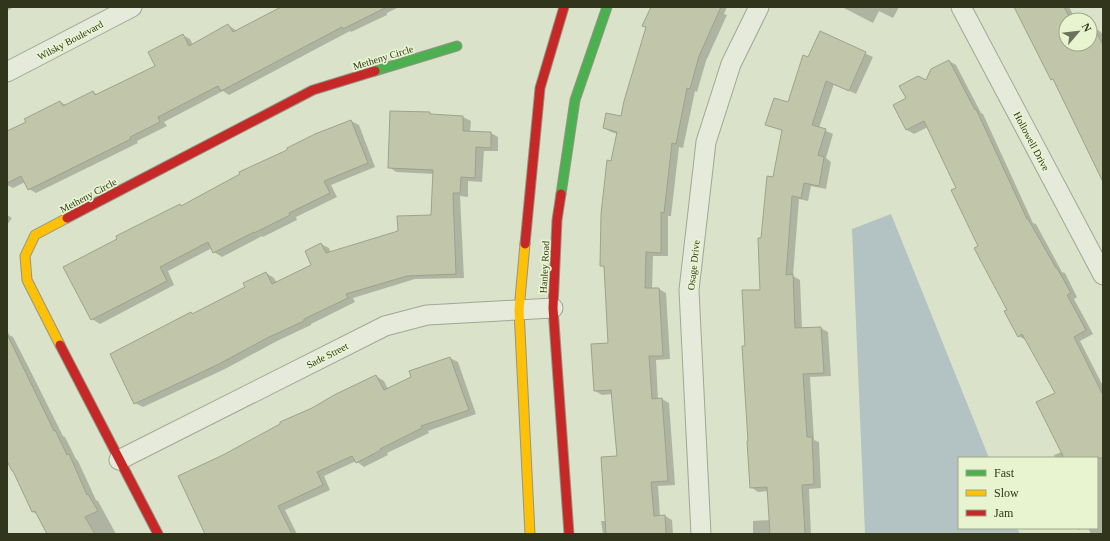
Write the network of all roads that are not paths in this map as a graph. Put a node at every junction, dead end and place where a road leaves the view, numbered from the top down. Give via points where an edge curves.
1 (132, 7) edge
2 (564, 7) edge
3 (607, 7) edge
4 (759, 7) edge
5 (961, 7) edge
6 (457, 46) dead end
7 (7, 72) edge
8 (1103, 276) edge
9 (552, 308) junction
10 (519, 310) junction
11 (119, 460) junction
12 (158, 534) edge
13 (530, 534) edge
14 (569, 534) edge
15 (701, 534) edge

1 - 7 street, Wilsky Boulevard
2 - 10 main road, Hanley Road via 540,88
3 - 9 main road, Hanley Road via 575,100 557,220
4 - 15 street, Osage Drive via 731,64 706,142 689,290
5 - 8 street, Hollowell Drive
6 - 11 main road, Metheny Circle via 313,90 35,235 25,256 27,280
9 - 10 street, Sade Street
9 - 14 main road, Hanley Road
10 - 11 street, Sade Street via 427,315 385,326
10 - 13 main road, Hanley Road
11 - 12 main road, Metheny Circle

